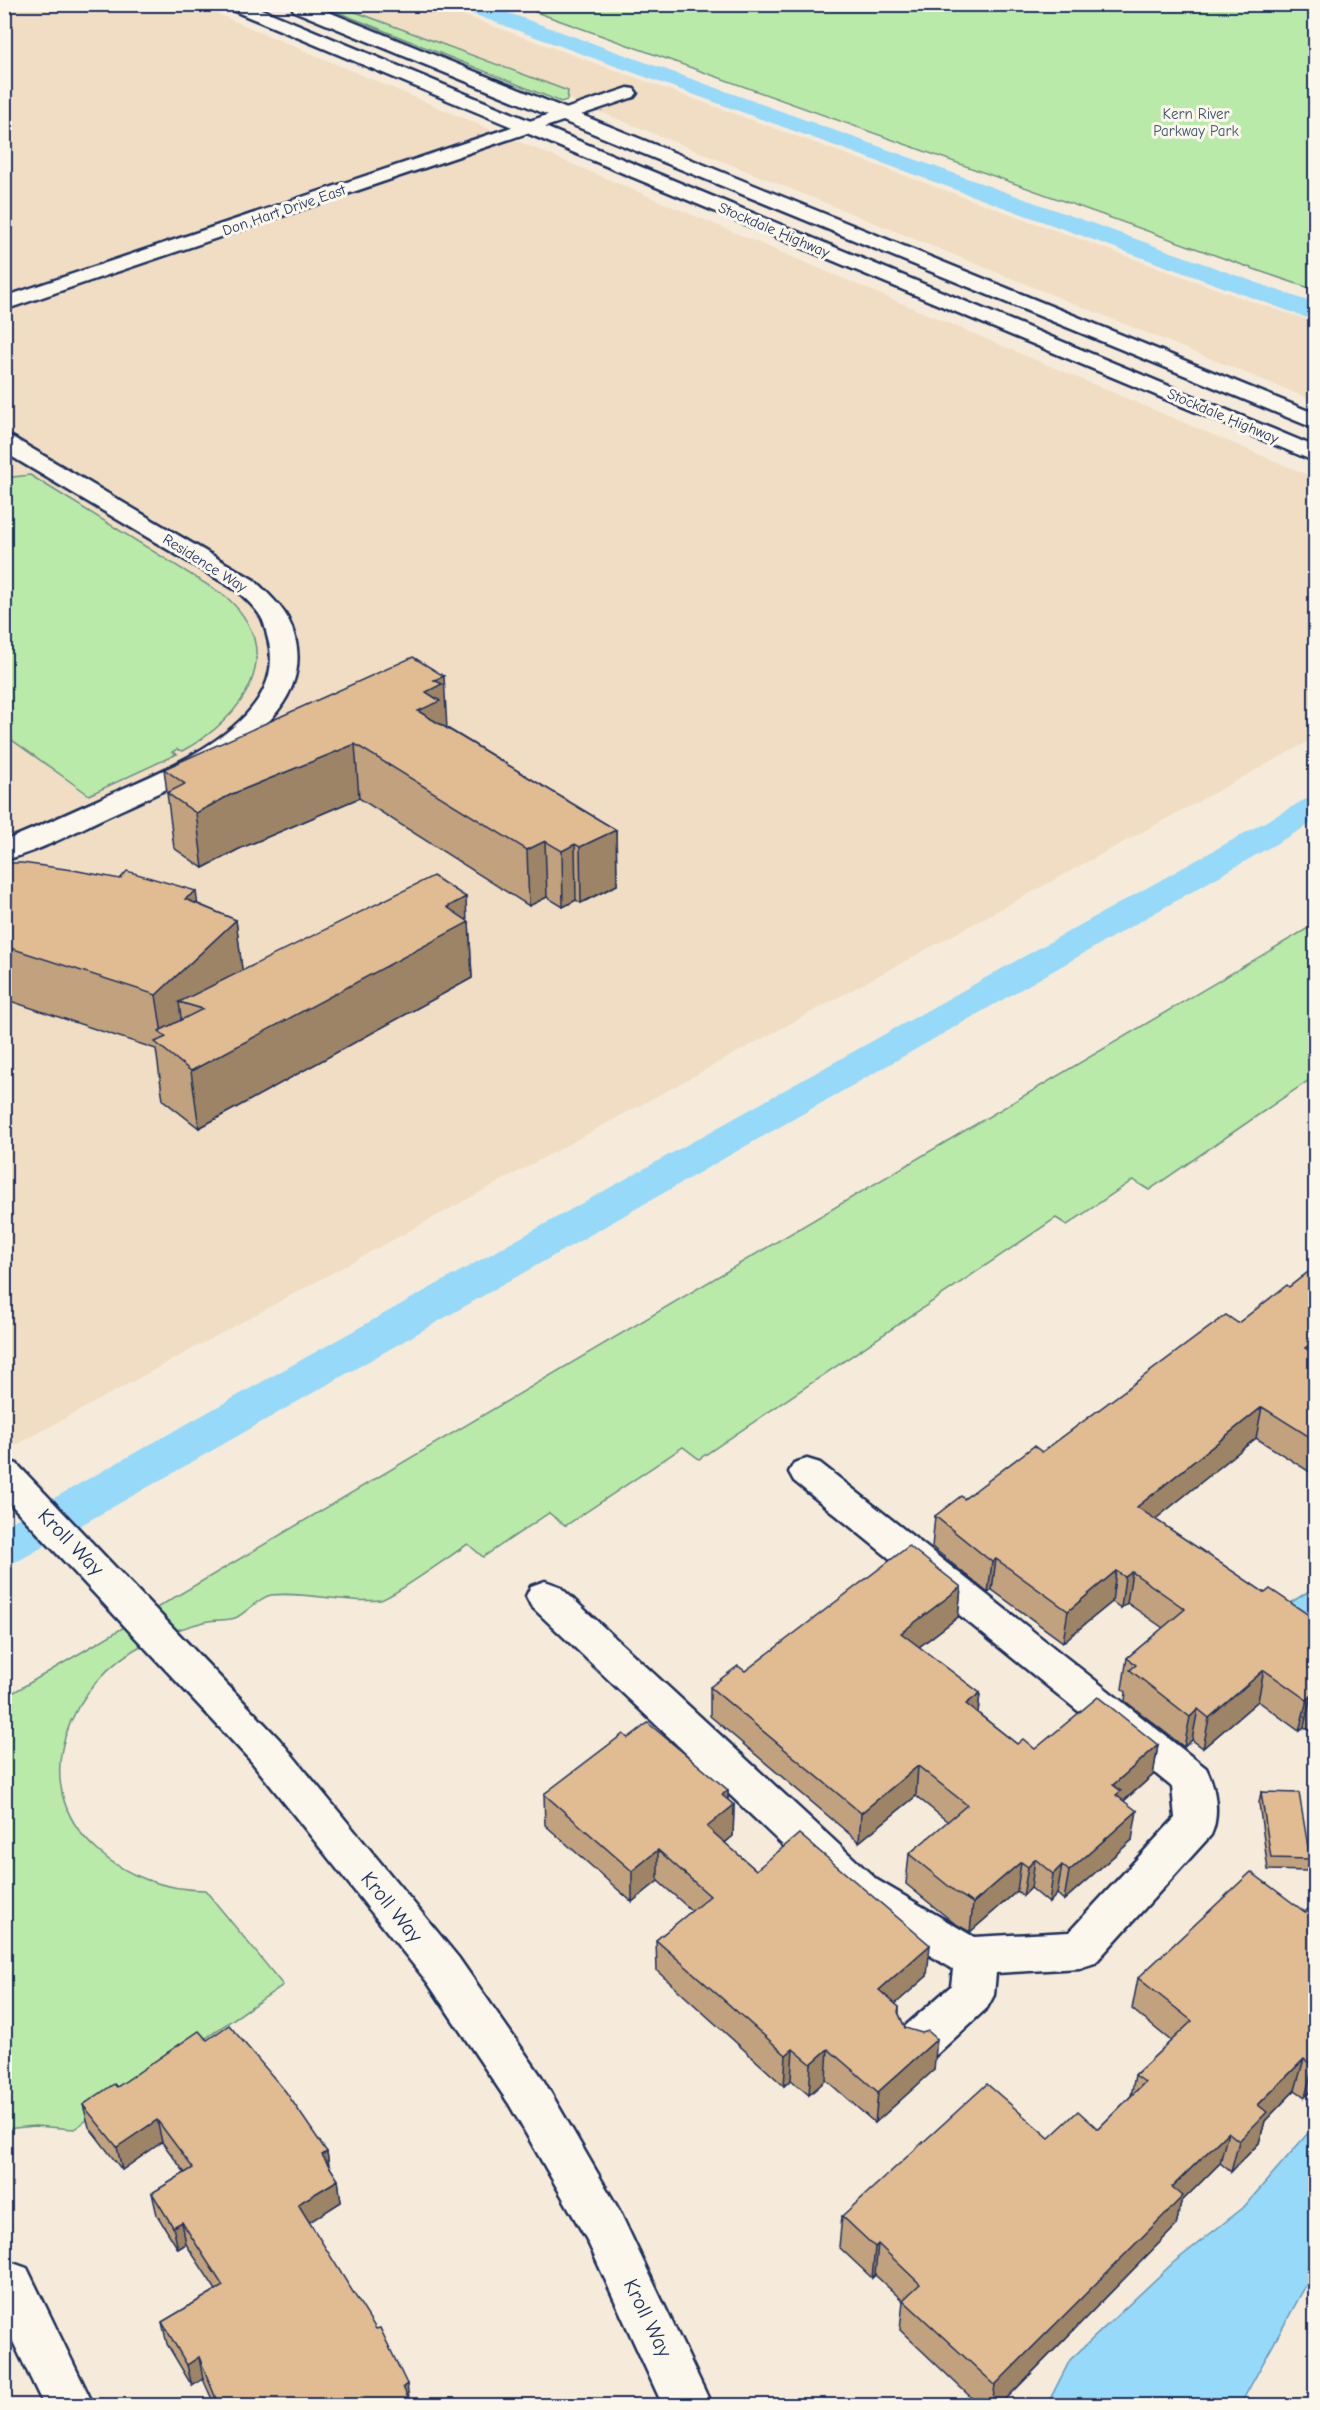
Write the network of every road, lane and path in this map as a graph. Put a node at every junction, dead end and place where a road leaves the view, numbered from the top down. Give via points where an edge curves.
1 (233, 4) edge
2 (292, 4) edge
3 (628, 93) dead end
4 (563, 115) junction
5 (528, 127) junction
6 (4, 304) edge
7 (1316, 422) edge
8 (4, 442) edge
9 (1312, 452) edge
10 (4, 852) edge
11 (807, 1472) dead end
12 (6, 1475) edge
13 (545, 1596) dead end
14 (968, 1956) junction
15 (920, 2042) edge
16 (10, 2284) dead end
17 (70, 2406) edge
18 (688, 2406) edge

1 - 5 street, Stockdale Highway
2 - 4 street, Stockdale Highway
3 - 4 street, Don Hart Drive East
4 - 5 street, Don Hart Drive East
4 - 7 street, Stockdale Highway
5 - 6 street, Don Hart Drive East
5 - 9 street, Stockdale Highway
8 - 10 street, Residence Way via 245,585 274,618 284,666 272,700 227,746 188,769
11 - 14 street via 1192,1780 1196,1822 1080,1950
12 - 18 street, Kroll Way via 264,1750 443,1970 525,2090 603,2225
13 - 14 street via 862,1893
14 - 15 street via 975,1970 972,1995
16 - 17 street

